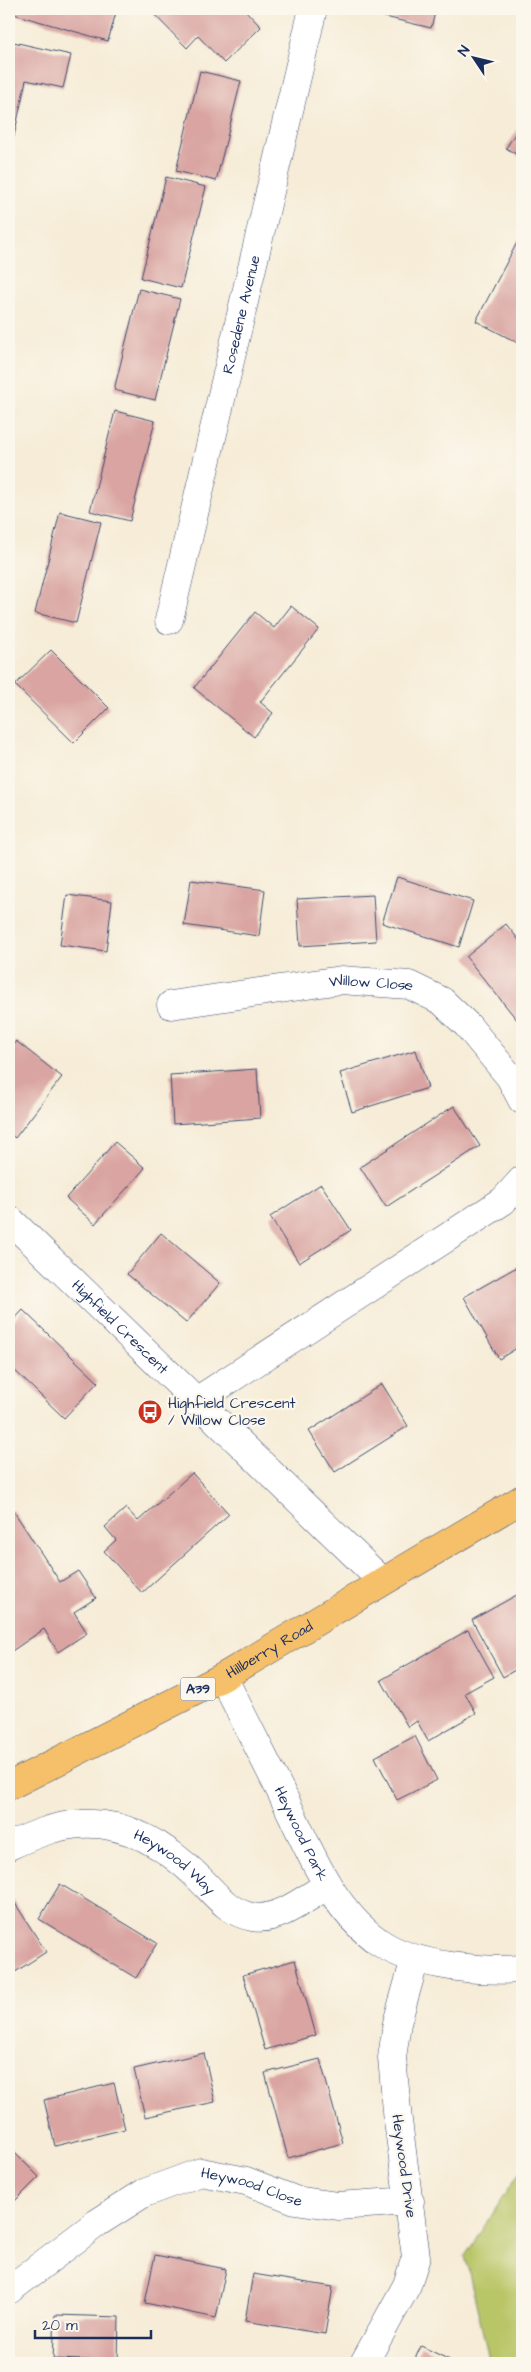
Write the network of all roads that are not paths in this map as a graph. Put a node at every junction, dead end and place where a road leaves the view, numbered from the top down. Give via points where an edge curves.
1 (313, 9) edge
2 (169, 620) dead end
3 (171, 1004) dead end
4 (522, 1100) edge
5 (522, 1180) edge
6 (9, 1219) edge
7 (195, 1402) junction
8 (522, 1499) edge
9 (382, 1582) junction
10 (223, 1677) junction
11 (9, 1786) edge
12 (9, 1846) edge
13 (327, 1886) junction
14 (415, 1959) junction
15 (522, 1969) edge
16 (410, 2201) junction
17 (9, 2290) edge
18 (364, 2363) edge

1 - 2 street, Rosedene Avenue
3 - 4 street, Willow Close via 341,980 408,985 442,1001 468,1026 510,1077
5 - 7 street via 503,1201
6 - 7 street, Highfield Crescent
7 - 9 street, Highfield Crescent
8 - 9 highway, Hillberry Road / A39
9 - 10 highway, Hillberry Road / A39
10 - 11 highway, Hillberry Road / A39
10 - 13 street, Heywood Park
12 - 13 street, Heywood Way via 34,1835 80,1824 120,1829 159,1845 231,1910 252,1917 277,1915
13 - 14 street, Heywood Park via 358,1924 380,1943
14 - 15 street, Heywood Park via 494,1971
14 - 16 street, Heywood Drive via 397,2024 392,2058
16 - 17 street, Heywood Close via 338,2206 295,2200 246,2181 201,2172 144,2193 97,2223
16 - 18 street, Heywood Drive via 416,2257 407,2285

